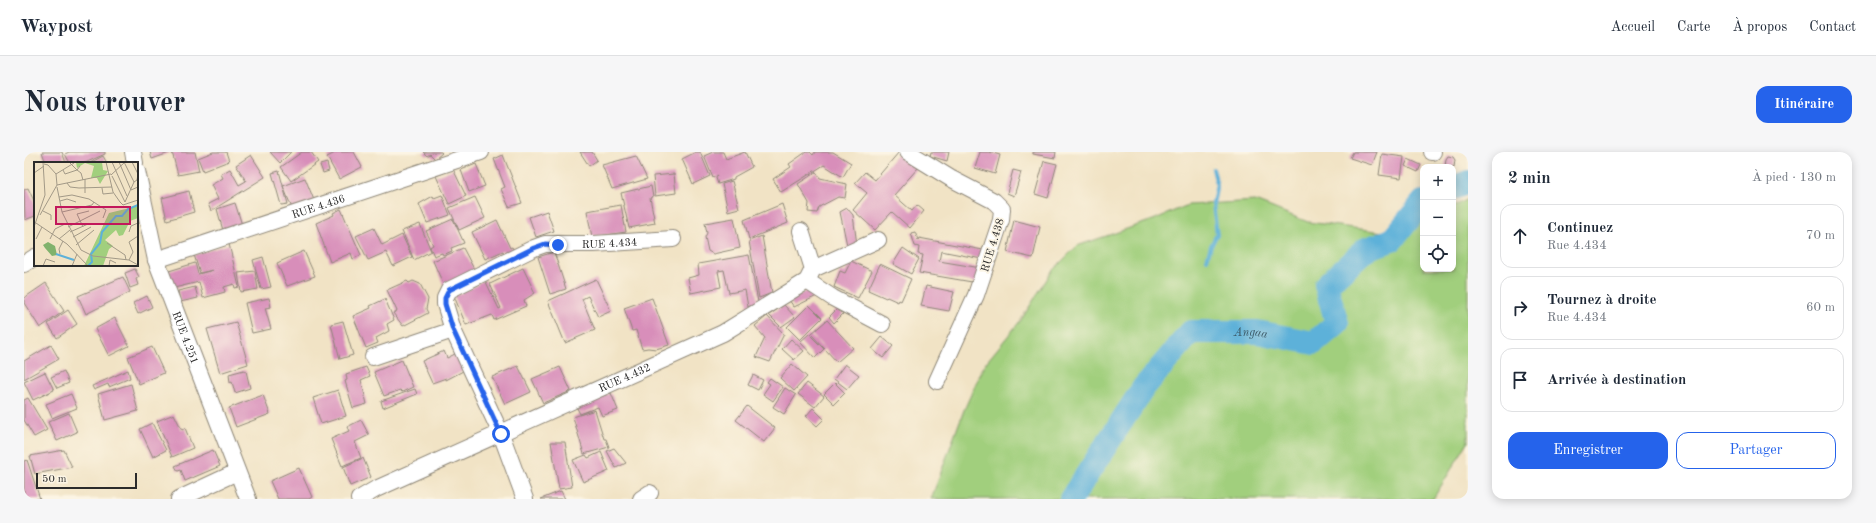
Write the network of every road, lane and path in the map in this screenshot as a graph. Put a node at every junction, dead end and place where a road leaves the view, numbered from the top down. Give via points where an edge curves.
1 (133, 152) edge
2 (480, 152) edge
3 (908, 152) edge
4 (135, 162) edge
5 (138, 181) edge
6 (141, 212) edge
7 (801, 231) dead end
8 (673, 239) dead end
9 (878, 240) dead end
10 (34, 258) edge
11 (156, 260) junction
12 (24, 264) edge
13 (810, 275) junction
14 (882, 324) dead end
15 (453, 330) junction
16 (373, 357) dead end
17 (937, 381) dead end
18 (501, 434) junction
19 (237, 472) junction
20 (179, 499) edge
21 (248, 499) edge
22 (359, 499) edge
23 (525, 499) edge

1 - 4 street
2 - 11 street, RUE 4.436
3 - 17 street, RUE 4.438 via 994,201 1002,210 976,295
5 - 6 street, RUE 4.251
6 - 11 street, RUE 4.251
7 - 13 street
8 - 15 street, RUE 4.434 via 545,244 534,248 449,290 445,304
9 - 13 street, RUE 4.432
10 - 12 street
11 - 19 street, RUE 4.251
13 - 14 street via 833,298
13 - 18 street, RUE 4.432 via 723,333
15 - 16 street
15 - 18 street, RUE 4.434
18 - 22 street, RUE 4.432 via 376,489
18 - 23 street, RUE 4.434
19 - 20 street
19 - 21 street, RUE 4.251

